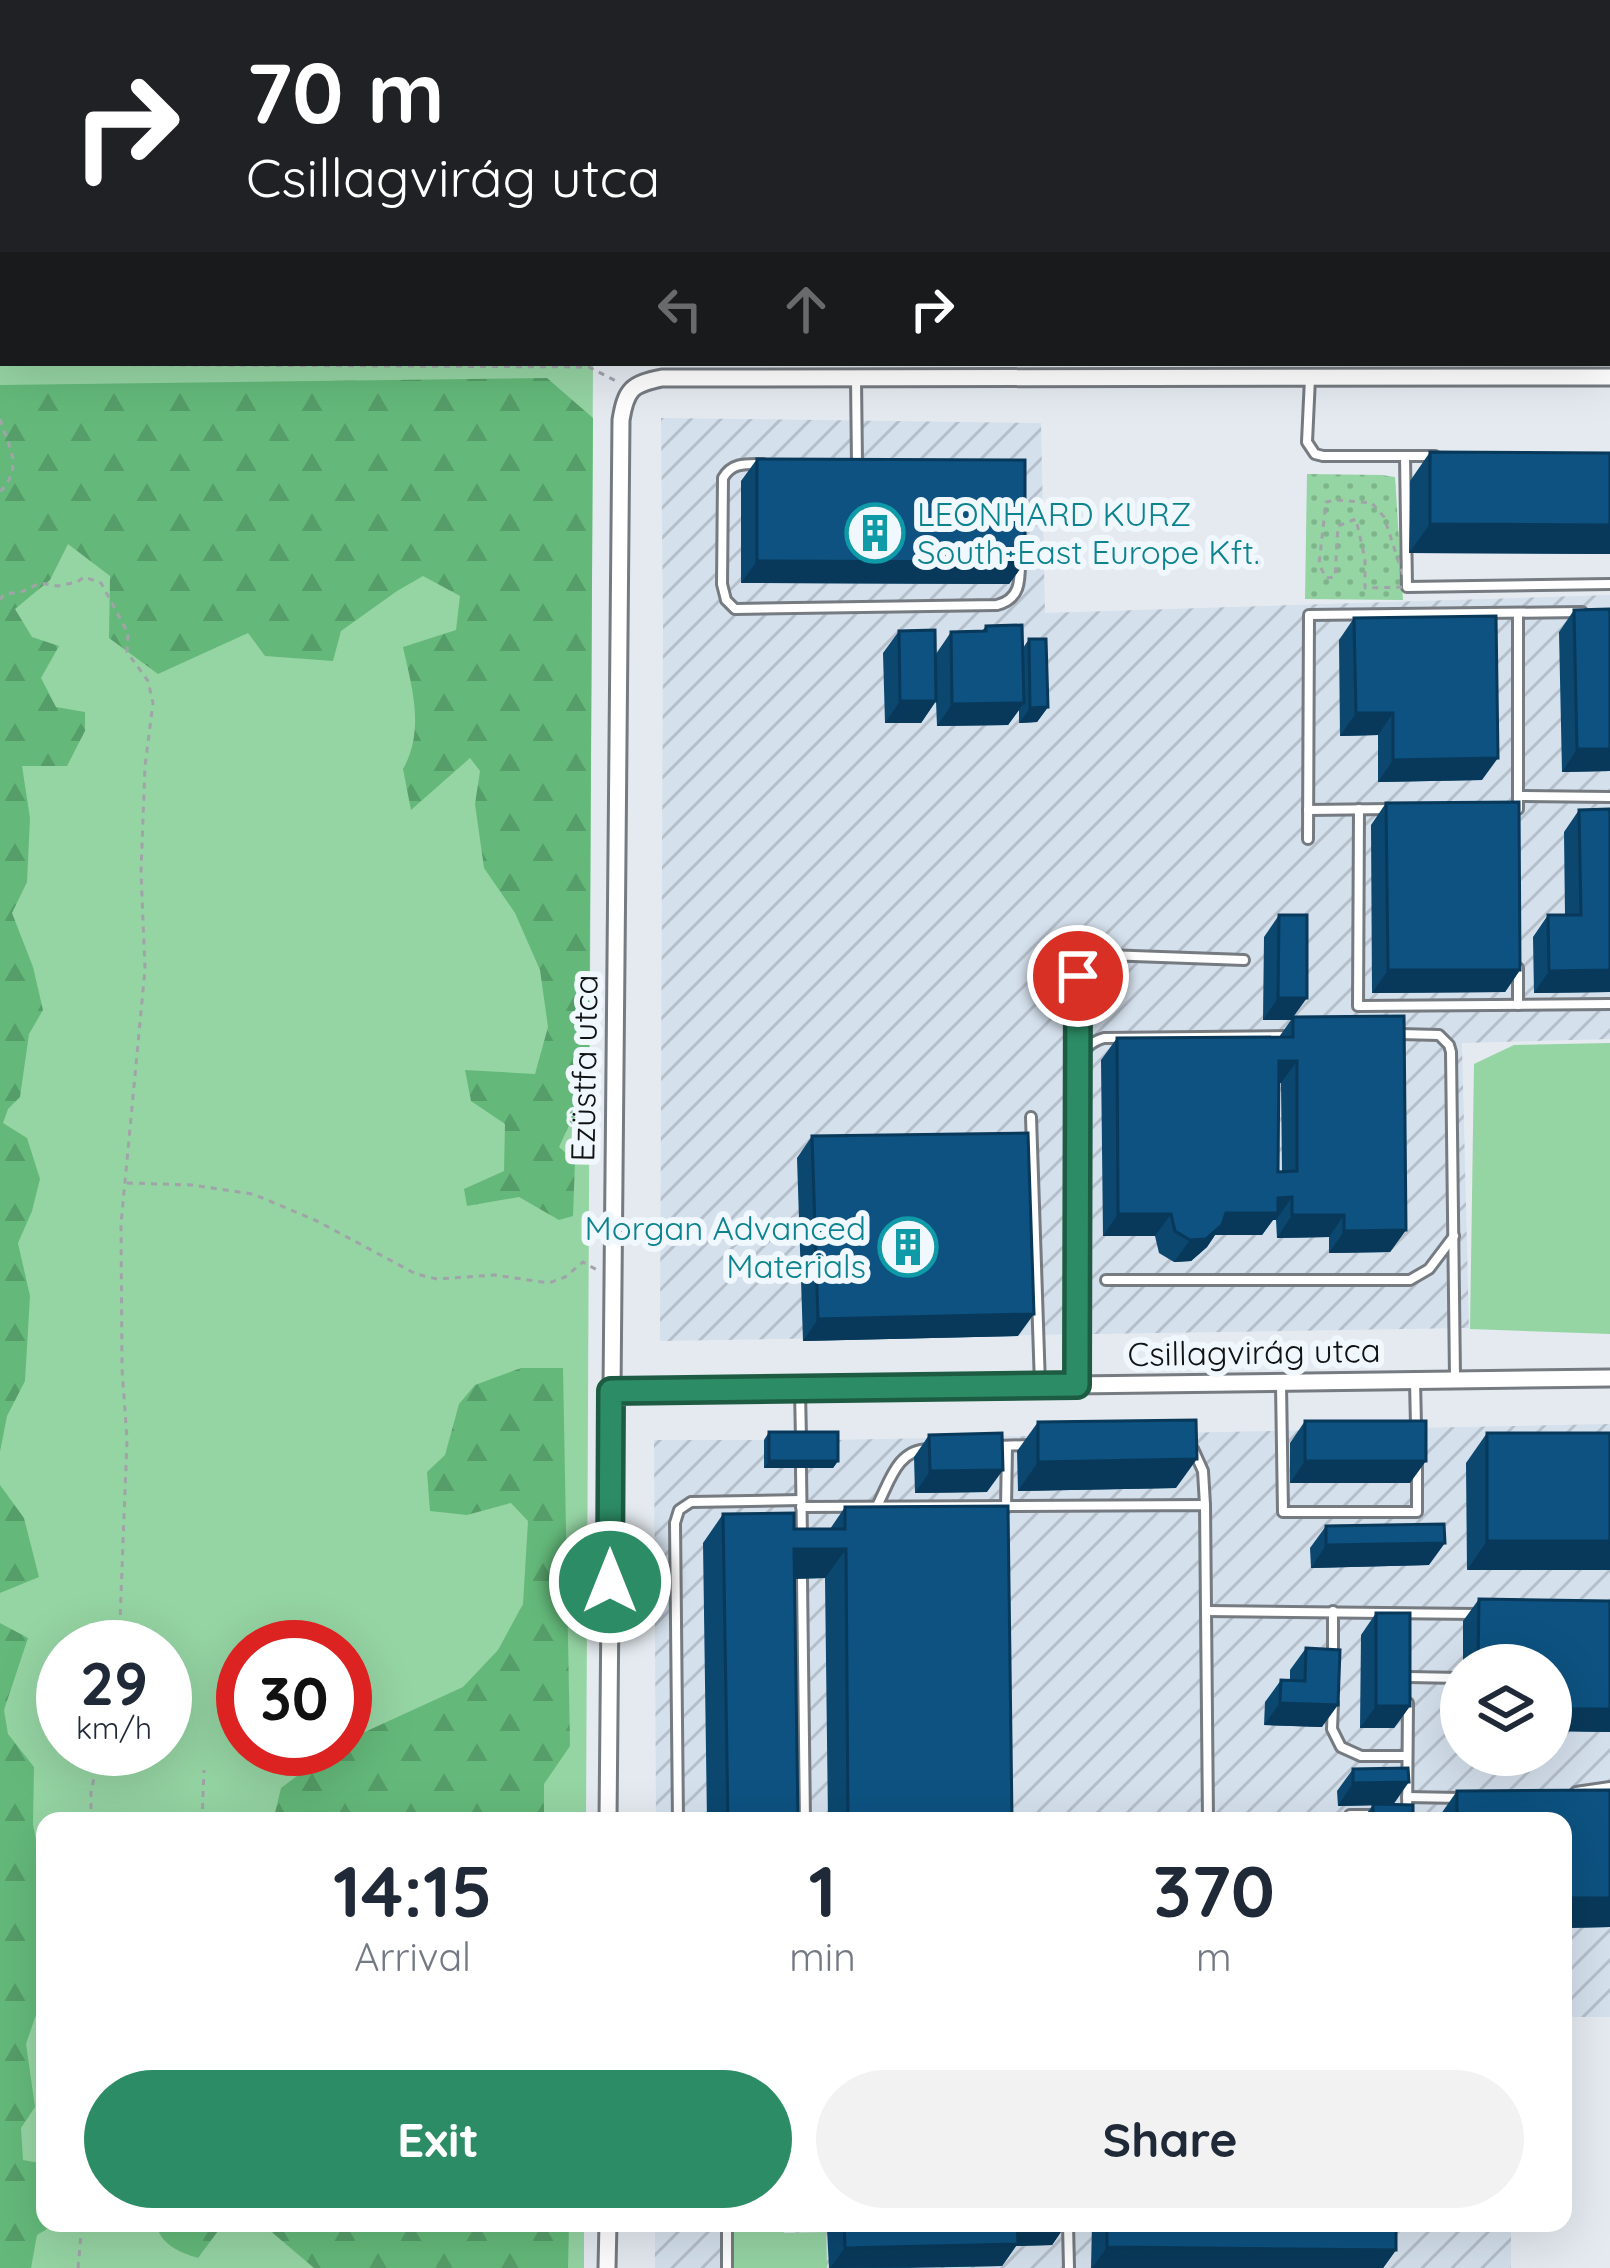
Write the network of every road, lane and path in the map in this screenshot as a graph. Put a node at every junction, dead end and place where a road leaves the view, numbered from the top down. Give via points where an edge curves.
1 (393, 366) edge
2 (1610, 377) edge
3 (856, 378) junction
4 (1310, 378) junction
5 (630, 389) junction
6 (0, 419) edge
7 (1405, 456) junction
8 (1451, 457) edge
9 (768, 464) edge
10 (878, 464) edge
11 (0, 492) edge
12 (1020, 540) edge
13 (1610, 584) edge
14 (1407, 587) junction
15 (0, 600) edge
16 (1587, 612) edge
17 (1518, 613) junction
18 (1518, 796) junction
19 (1610, 797) edge
20 (1359, 809) junction
21 (1404, 809) edge
22 (1308, 811) junction
23 (1518, 830) edge
24 (1308, 839) dead end
25 (1244, 960) dead end
26 (1518, 961) edge
27 (1610, 1004) edge
28 (1518, 1005) junction
29 (1385, 1034) edge
30 (1292, 1036) edge
31 (1078, 1063) junction
32 (1031, 1117) dead end
33 (125, 1183) junction
34 (1454, 1235) junction
35 (1106, 1280) dead end
36 (612, 1282) junction
37 (1610, 1378) edge
38 (1415, 1380) junction
39 (1455, 1380) junction
40 (1281, 1382) junction
41 (1040, 1385) junction
42 (1077, 1385) junction
43 (800, 1388) junction
44 (611, 1391) junction
45 (1416, 1427) edge
46 (801, 1439) edge
47 (1049, 1445) edge
48 (1186, 1445) edge
49 (1007, 1446) junction
50 (984, 1447) edge
51 (938, 1448) edge
52 (1416, 1448) edge
53 (801, 1469) edge
54 (801, 1503) junction
55 (1006, 1505) junction
56 (1205, 1505) junction
57 (877, 1506) junction
58 (1006, 1528) edge
59 (802, 1557) edge
60 (802, 1579) dead end
61 (1207, 1611) junction
62 (1333, 1611) junction
63 (1409, 1612) junction
64 (1476, 1614) edge
65 (120, 1620) edge
66 (1409, 1634) edge
67 (1333, 1658) edge
68 (1440, 1678) edge
69 (1333, 1682) edge
70 (1407, 1756) junction
71 (204, 1770) dead end
72 (95, 1776) edge
73 (1610, 1786) edge
74 (1569, 1793) edge
75 (1407, 1797) junction
76 (1468, 1798) edge
77 (92, 1812) edge
78 (202, 1812) edge
79 (608, 1812) edge
80 (678, 1812) edge
81 (806, 1812) edge
82 (1208, 1812) edge
83 (1407, 1812) edge
84 (81, 2232) edge
85 (608, 2232) edge
86 (727, 2232) edge
87 (1068, 2232) edge
88 (78, 2268) edge
89 (608, 2268) edge
90 (727, 2268) edge
91 (1069, 2268) edge

1 - 5 path via 589,367
2 - 4 street
3 - 4 street
3 - 5 street via 662,377
3 - 10 lane via 856,464
4 - 7 lane via 1306,442 1316,454
5 - 36 street, Ezüstfa utca via 621,420
6 - 11 path via 14,458
7 - 8 lane
7 - 14 lane
9 - 12 lane via 739,465 723,478 722,584 735,608 997,604 1018,588
13 - 14 lane
14 - 14 path via 1372,502 1326,502 1319,564 1326,578 1335,577 1338,526 1357,519 1365,588
15 - 33 path via 40,583 101,583 152,691 145,969
16 - 17 lane
17 - 18 lane
17 - 22 lane via 1309,615
18 - 19 lane
18 - 23 lane
20 - 21 lane
20 - 22 lane
20 - 28 lane via 1358,1006
22 - 24 lane
25 - 31 lane via 1089,960 1078,976
26 - 28 lane
27 - 28 lane
29 - 34 lane via 1439,1035 1449,1045
30 - 31 lane via 1104,1038 1089,1044
31 - 42 lane
32 - 41 lane
33 - 36 path via 253,1194 437,1279 495,1275 549,1283 586,1262
33 - 65 path
34 - 35 lane via 1410,1280
34 - 39 lane
36 - 44 street, Ezüstfa utca
37 - 39 street, Csillagvirág utca
38 - 39 street, Csillagvirág utca
38 - 40 street, Csillagvirág utca
38 - 45 lane
40 - 42 street, Csillagvirág utca
40 - 52 lane via 1283,1512 1417,1512
41 - 42 street, Csillagvirág utca
41 - 43 street, Csillagvirág utca
43 - 44 street, Csillagvirág utca
43 - 46 lane
44 - 79 street, Ezüstfa utca
47 - 49 lane
48 - 56 lane via 1201,1462
49 - 50 lane
49 - 55 lane
51 - 57 lane via 904,1456
53 - 54 lane
54 - 57 lane
54 - 59 lane
54 - 80 lane via 691,1502 679,1510
55 - 56 lane
55 - 57 lane
55 - 58 lane
56 - 61 lane
60 - 81 lane
61 - 62 lane
61 - 82 lane
62 - 63 lane
62 - 67 lane
63 - 64 lane
63 - 66 lane
68 - 70 lane via 1408,1677
69 - 70 lane via 1332,1729 1341,1748
70 - 75 lane
71 - 78 path
72 - 77 path
73 - 74 lane
75 - 76 lane
75 - 83 lane
84 - 88 path
85 - 89 street
86 - 90 lane
87 - 91 lane

